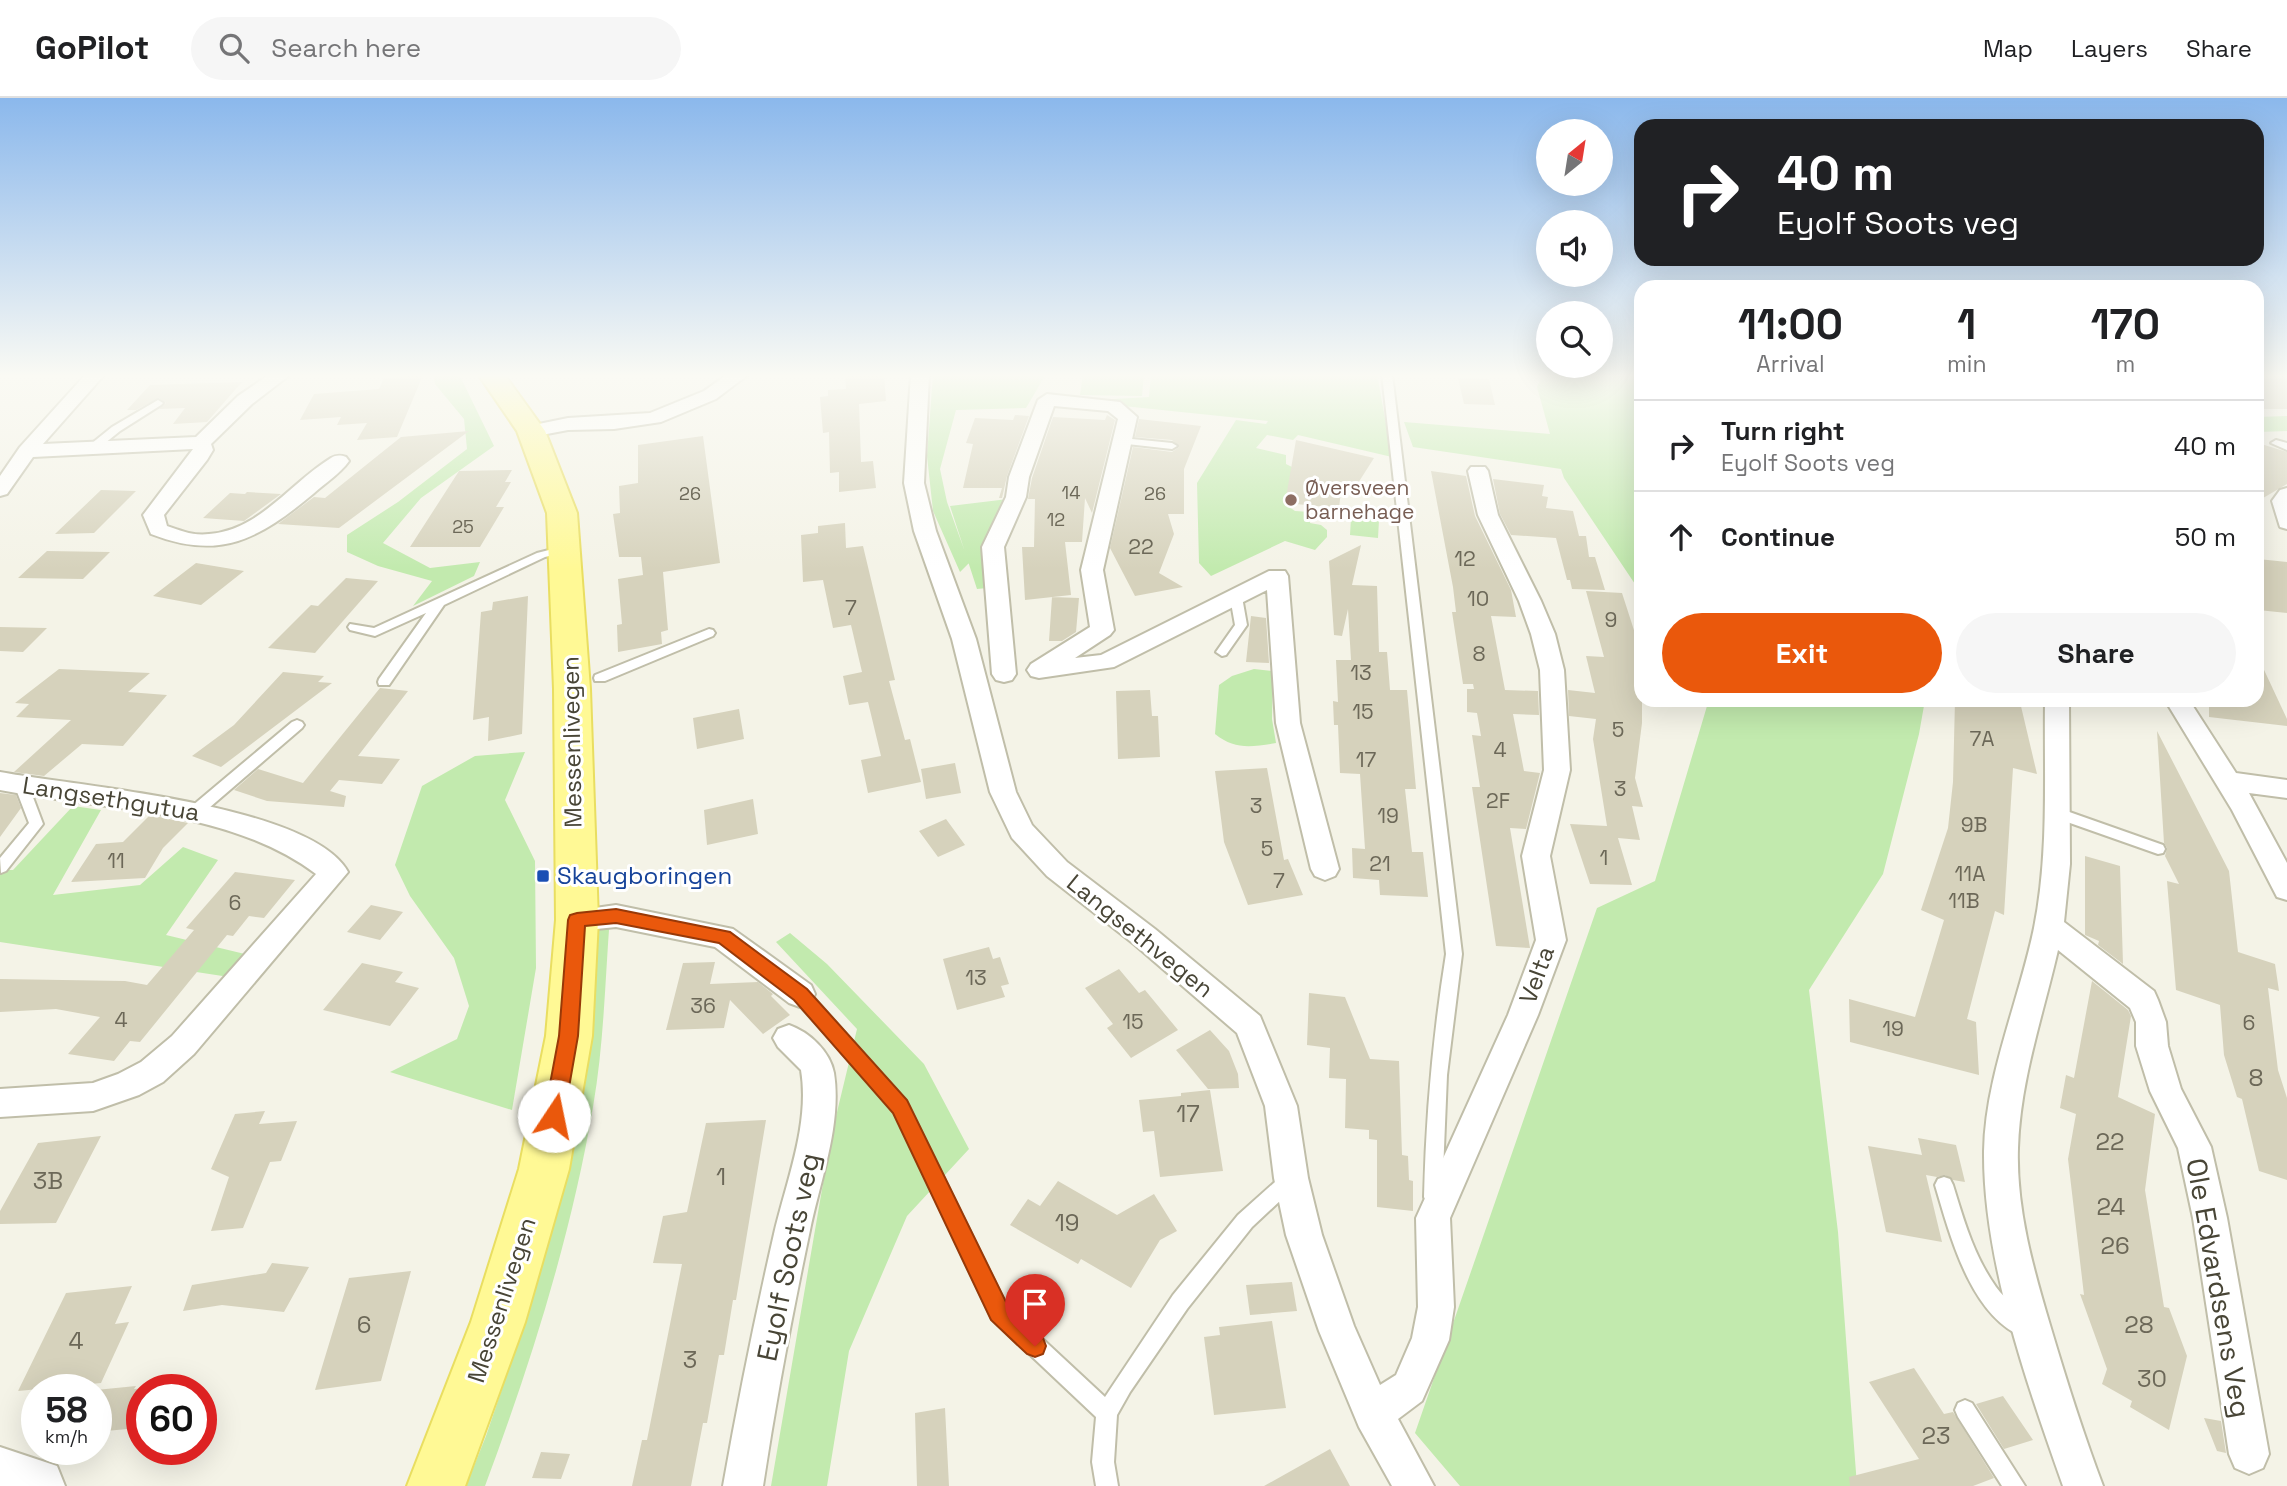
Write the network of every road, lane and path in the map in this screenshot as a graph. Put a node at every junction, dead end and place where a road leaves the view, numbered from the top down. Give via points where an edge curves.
1 (534, 438) edge
2 (38, 439) edge
3 (104, 439) edge
4 (205, 439) edge
5 (916, 439) edge
6 (1033, 439) edge
7 (1394, 439) edge
8 (1122, 441) joint
9 (201, 443) junction
10 (1172, 446) dead end
11 (90, 450) junction
12 (27, 451) junction
13 (339, 461) dead end
14 (1478, 471) dead end
15 (0, 490) edge
16 (2287, 494) edge
17 (2287, 523) edge
18 (565, 549) junction
19 (1236, 597) junction
20 (440, 602) junction
21 (354, 627) dead end
22 (709, 633) dead end
23 (1222, 652) dead end
24 (1039, 670) junction
25 (1004, 674) junction
26 (973, 677) junction
27 (600, 678) dead end
28 (384, 682) dead end
29 (2057, 707) edge
30 (2181, 707) edge
31 (297, 725) dead end
32 (2228, 781) junction
33 (11, 783) edge
34 (2287, 789) edge
35 (197, 810) junction
36 (2058, 813) junction
37 (2158, 849) dead end
38 (1, 867) edge
39 (1325, 869) dead end
40 (2287, 889) edge
41 (577, 920) junction
42 (2049, 928) junction
43 (800, 994) joint
44 (789, 1038) dead end
45 (0, 1102) edge
46 (1291, 1178) junction
47 (1944, 1185) dead end
48 (1433, 1217) junction
49 (2035, 1335) junction
50 (1965, 1410) dead end
51 (1107, 1413) junction
52 (1373, 1413) junction
53 (2249, 1454) dead end
54 (0, 1467) edge
55 (45, 1486) edge
56 (436, 1486) edge
57 (743, 1486) edge
58 (1107, 1486) edge
59 (1414, 1486) edge
60 (2014, 1486) edge
61 (2083, 1486) edge

1 - 18 main road, Messenlivegen via 562,513
2 - 12 street
3 - 11 lane
4 - 9 street
5 - 26 street, Langsethvegen via 914,483 925,531
6 - 25 street via 1016,497 993,547
7 - 48 lane via 1454,954 1434,1120
8 - 10 lane
8 - 24 street via 1092,570 1102,629
9 - 11 street
9 - 13 street via 203,450 197,460 153,515 158,530 191,542 212,541 265,521
11 - 12 street
12 - 15 street
14 - 48 street, Velta via 1488,514 1530,601 1552,670 1557,770 1536,856 1551,940
16 - 17 street via 2282,501
18 - 20 lane via 541,555
18 - 41 main road, Messenlivegen
19 - 23 lane via 1241,625
19 - 24 street via 1106,662
19 - 39 street via 1277,576 1288,723
20 - 21 lane via 375,632
20 - 28 lane
22 - 27 lane
24 - 25 street
25 - 26 street
26 - 46 street, Langsethvegen via 1003,792 1022,831 1057,869 1249,1025 1281,1106
29 - 36 street
30 - 32 street
31 - 35 lane
32 - 34 street
32 - 40 street
33 - 35 street, Langsethgutua
33 - 38 lane via 36,824
35 - 45 street, Langsethgutua via 287,842 334,872 183,1045 152,1073 93,1097
36 - 37 lane
36 - 42 street
41 - 43 street via 616,916 723,937
41 - 56 main road, Messenlivegen via 569,1036 544,1168 498,1322
42 - 49 street via 2005,1106 2001,1150 2015,1268
42 - 53 street, Ole Edvardsens Veg via 2143,1000 2166,1091 2194,1147
43 - 51 lane via 900,1106 999,1312
44 - 57 street, Eyolf Soots veg via 808,1054 818,1072 814,1125
46 - 51 lane via 1245,1221 1180,1302
46 - 52 street, Langsethvegen via 1304,1235
47 - 49 lane via 1967,1260 2009,1318
48 - 52 street, Velta via 1436,1307 1430,1340 1409,1388
49 - 61 street
50 - 60 lane
51 - 58 lane via 1103,1462
52 - 59 street, Langsethvegen
54 - 55 street via 43,1480

